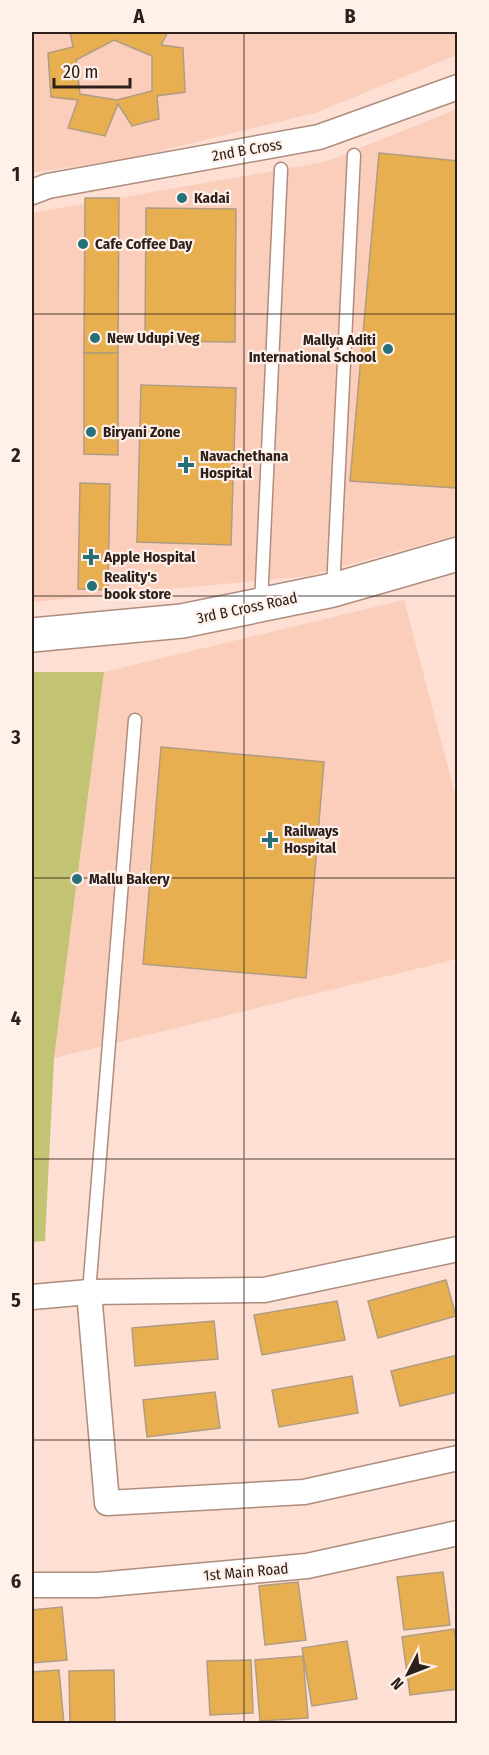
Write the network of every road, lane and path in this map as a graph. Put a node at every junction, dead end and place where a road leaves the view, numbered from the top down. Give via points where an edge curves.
1 (458, 87) edge
2 (354, 155) dead end
3 (281, 170) dead end
4 (32, 192) edge
5 (458, 554) edge
6 (333, 590) junction
7 (261, 605) junction
8 (32, 635) edge
9 (135, 720) dead end
10 (458, 1249) edge
11 (89, 1292) junction
12 (32, 1297) edge
13 (458, 1458) edge
14 (458, 1533) edge
15 (32, 1585) edge

1 - 4 street, 2nd B Cross via 319,138
2 - 6 lane
3 - 7 lane
5 - 6 street, 3rd B Cross Road
6 - 7 street, 3rd B Cross Road
7 - 8 street, 3rd B Cross Road via 182,621
9 - 11 lane
10 - 11 street via 264,1290
11 - 12 street
11 - 13 street via 107,1503 304,1492
14 - 15 street, 1st Main Road via 307,1566 97,1586

